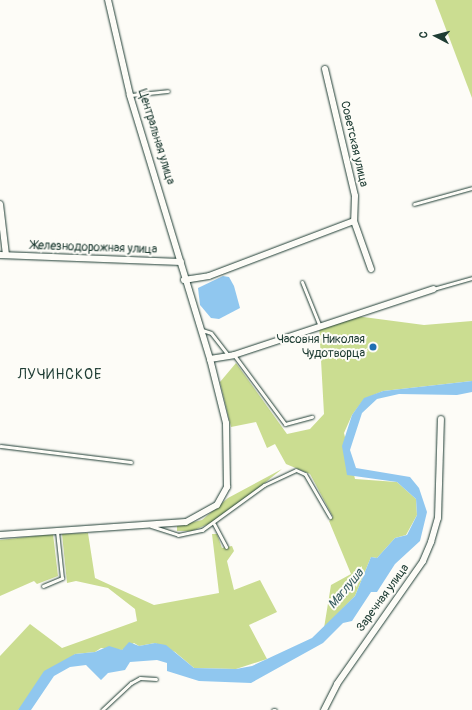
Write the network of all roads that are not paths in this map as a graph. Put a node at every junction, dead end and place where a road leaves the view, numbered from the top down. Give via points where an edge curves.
1 (108, 0) edge
2 (325, 69) dead end
3 (168, 91) dead end
4 (130, 95) junction
5 (472, 188) edge
6 (0, 204) edge
7 (414, 204) dead end
8 (354, 221) junction
9 (3, 255) edge
10 (181, 262) junction
11 (371, 269) dead end
12 (472, 278) edge
13 (184, 280) junction
14 (302, 282) dead end
15 (433, 289) joint
16 (319, 324) junction
17 (199, 330) junction
18 (231, 355) junction
19 (210, 359) junction
20 (312, 417) dead end
21 (441, 419) dead end
22 (0, 446) edge
23 (131, 462) dead end
24 (330, 517) dead end
25 (214, 524) junction
26 (151, 526) junction
27 (57, 529) junction
28 (0, 535) edge
29 (226, 547) dead end
30 (43, 586) dead end
31 (156, 679) dead end
32 (102, 710) edge
33 (324, 710) edge

1 - 4 street, Центральная улица
2 - 8 street, Советская улица via 355,196
3 - 4 lane
4 - 10 street, Центральная улица
5 - 7 lane
6 - 9 street, Железнодорожная улица
8 - 11 street, Советская улица
8 - 13 street via 209,276
9 - 10 street, Железнодорожная улица via 92,261
10 - 13 street, Центральная улица
12 - 15 lane
13 - 17 street, Центральная улица
14 - 16 lane
15 - 16 street
16 - 18 street
17 - 18 lane via 211,333
17 - 19 street, Центральная улица
18 - 19 street
18 - 20 lane via 285,424
19 - 26 street, Центральная улица via 228,448 227,487 217,505 186,522
21 - 33 street, Заречная улица via 438,518 431,542 418,569 337,684
22 - 23 lane
24 - 25 lane via 305,474 296,470 264,484
25 - 26 lane via 191,535
25 - 29 lane
26 - 27 street
27 - 28 street
27 - 30 lane via 62,578
31 - 32 lane via 140,678 131,683

